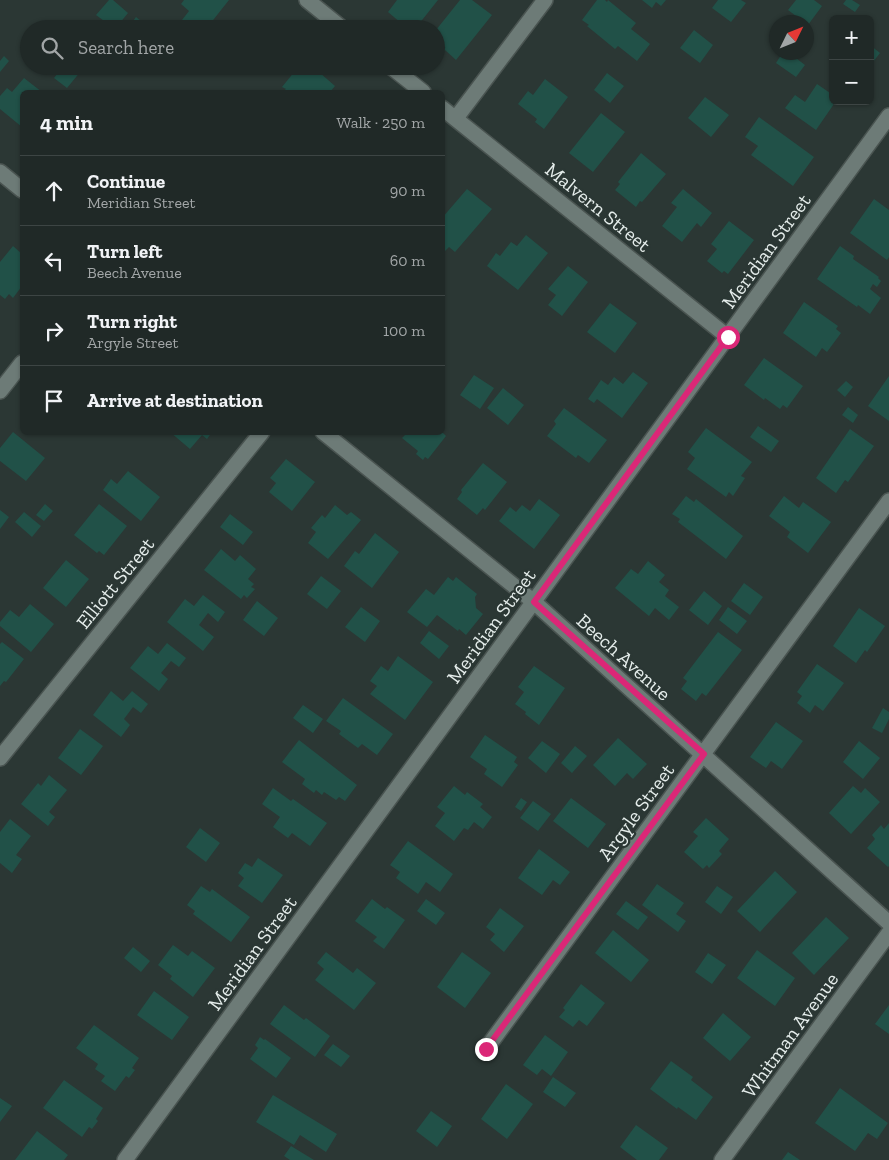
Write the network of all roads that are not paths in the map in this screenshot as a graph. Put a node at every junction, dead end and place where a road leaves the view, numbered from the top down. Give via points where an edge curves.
1 (307, 0) edge
2 (545, 0) edge
3 (332, 20) edge
4 (401, 75) edge
5 (420, 90) edge
6 (445, 110) edge
7 (889, 116) edge
8 (456, 118) junction
9 (0, 172) edge
10 (20, 188) edge
11 (728, 337) junction
12 (20, 366) edge
13 (0, 391) edge
14 (260, 435) edge
15 (327, 435) edge
16 (889, 501) edge
17 (534, 602) junction
18 (704, 754) junction
19 (0, 758) edge
20 (889, 923) edge
21 (889, 933) edge
22 (486, 1049) dead end
23 (125, 1160) edge
24 (722, 1160) edge

1 - 3 street
2 - 8 street
4 - 5 street
6 - 8 street, Malvern Street
7 - 11 street, Meridian Street
8 - 11 street, Malvern Street
9 - 10 street
11 - 17 street, Meridian Street
12 - 13 street
14 - 19 street, Elliott Street
15 - 17 street, Beech Avenue
16 - 18 street, Argyle Street
17 - 18 street, Beech Avenue
17 - 23 street, Meridian Street
18 - 20 street, Beech Avenue
18 - 22 street, Argyle Street
21 - 24 street, Whitman Avenue

